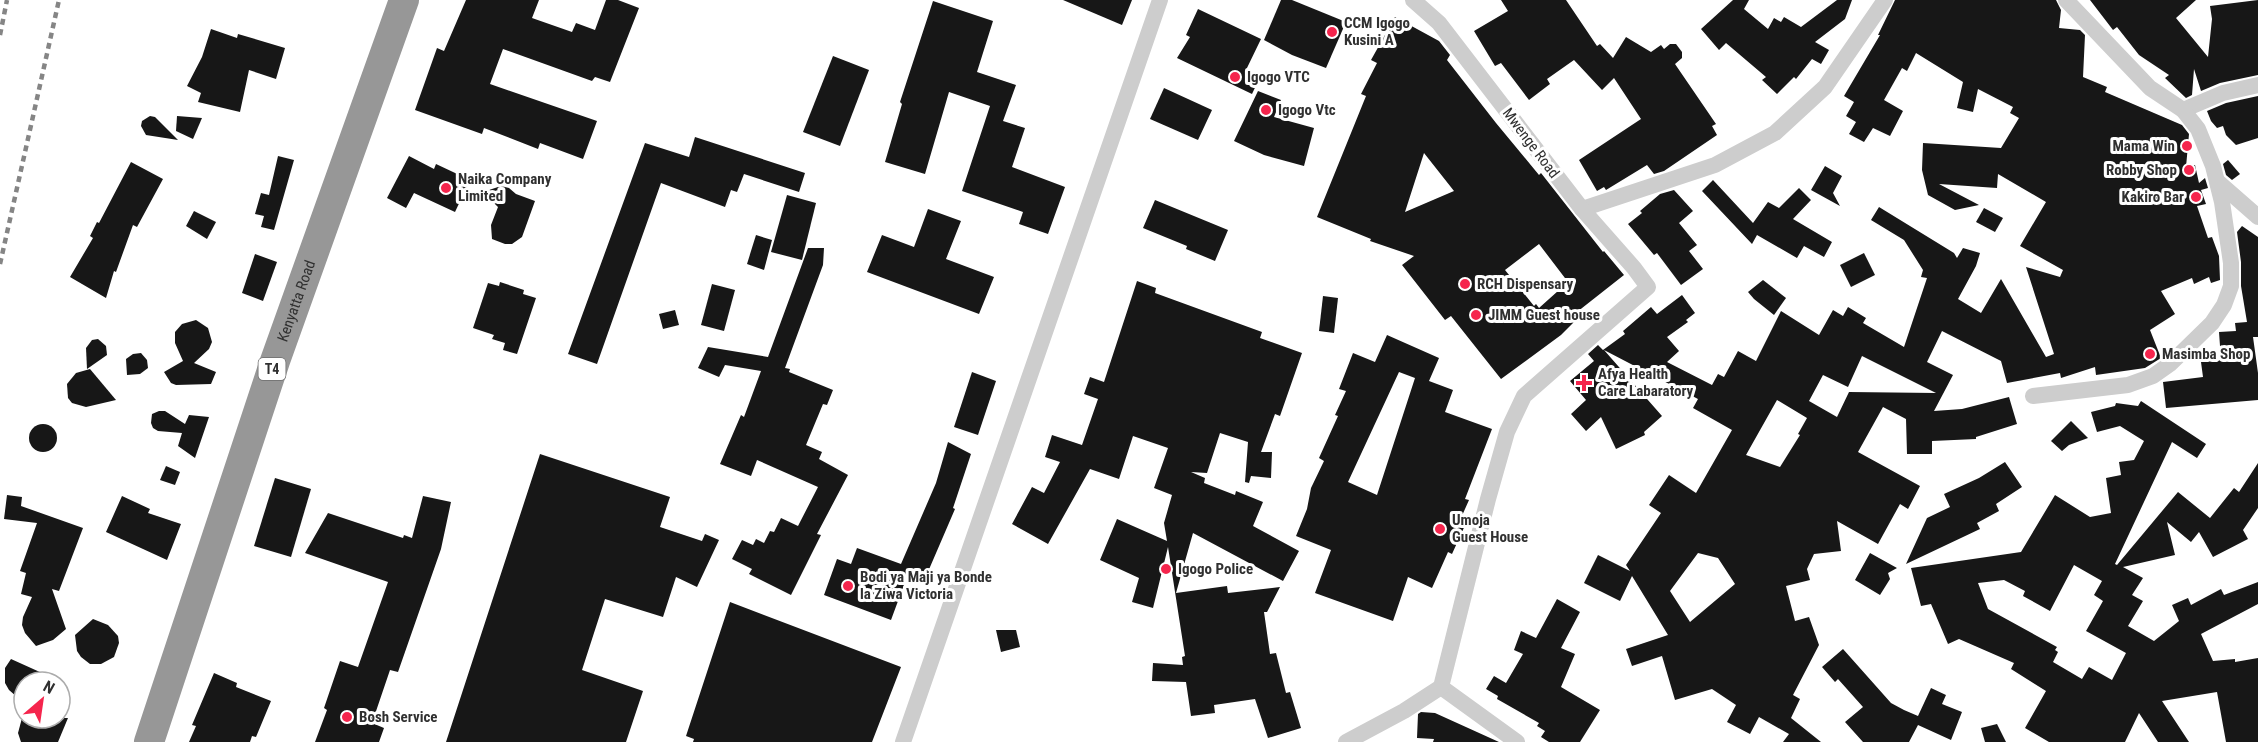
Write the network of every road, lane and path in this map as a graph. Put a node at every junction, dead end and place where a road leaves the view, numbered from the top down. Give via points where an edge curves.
1 (404, 0) edge
2 (1160, 0) edge
3 (1413, 0) edge
4 (1885, 0) edge
5 (2066, 0) edge
6 (2258, 85) edge
7 (2183, 110) junction
8 (2217, 181) junction
9 (1582, 209) junction
10 (2258, 217) edge
11 (2033, 396) dead end
12 (1441, 687) junction
13 (149, 742) edge
14 (903, 742) edge
15 (1346, 742) edge
16 (1517, 742) edge

1 - 13 highway, Kenyatta Road / T4 via 275,361
2 - 14 street
3 - 9 street, Mwenge Road via 1439,24
4 - 9 street via 1825,87 1775,133 1714,165
5 - 7 street via 2150,88
6 - 7 street via 2223,93
7 - 8 street via 2198,129
8 - 10 street
8 - 11 street via 2231,263 2231,286 2212,323 2152,376 2128,385
9 - 12 street, Mwenge Road via 1648,287 1524,396 1507,432
12 - 15 street
12 - 16 street

